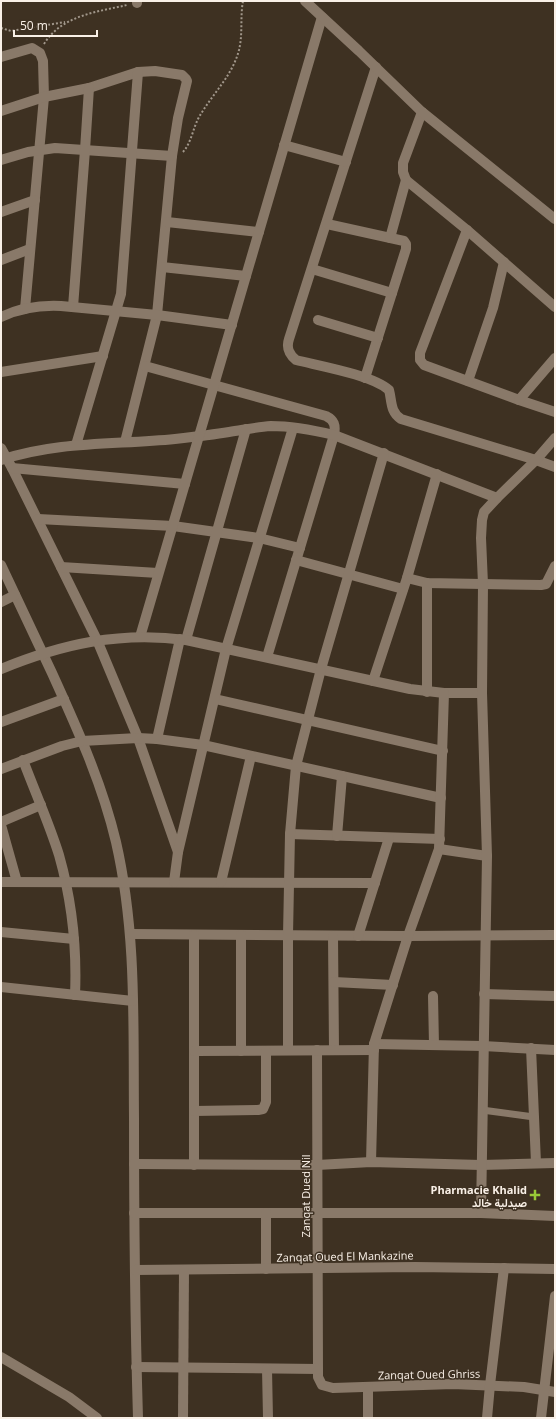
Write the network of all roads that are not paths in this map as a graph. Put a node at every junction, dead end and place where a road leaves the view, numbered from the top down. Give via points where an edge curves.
1 (308, 2) edge
2 (322, 17) junction
3 (1, 57) edge
4 (376, 67) junction
5 (138, 72) junction
6 (89, 88) junction
7 (44, 97) junction
8 (1, 111) edge
9 (422, 112) junction
10 (284, 145) junction
11 (39, 150) junction
12 (85, 150) junction
13 (133, 154) junction
14 (172, 156) junction
15 (1, 160) edge
16 (346, 162) junction
17 (406, 180) junction
18 (35, 200) junction
19 (1, 212) edge
20 (555, 219) edge
21 (167, 222) junction
22 (327, 224) junction
23 (467, 230) junction
24 (259, 232) junction
25 (390, 238) junction
26 (30, 250) junction
27 (1, 260) edge
28 (504, 262) junction
29 (162, 267) junction
30 (312, 269) junction
31 (246, 276) junction
32 (392, 293) junction
33 (73, 307) junction
34 (555, 307) edge
35 (25, 309) junction
36 (117, 311) junction
37 (157, 315) junction
38 (1, 317) edge
39 (318, 320) dead end
40 (232, 325) junction
41 (378, 338) junction
42 (103, 356) junction
43 (555, 358) edge
44 (145, 366) junction
45 (1, 372) edge
46 (365, 378) junction
47 (468, 381) junction
48 (214, 385) junction
49 (519, 400) junction
50 (555, 412) edge
51 (293, 428) junction
52 (246, 429) junction
53 (334, 435) junction
54 (199, 436) junction
55 (555, 438) edge
56 (125, 442) junction
57 (76, 445) junction
58 (1, 448) edge
59 (384, 453) junction
60 (4, 459) edge
61 (536, 460) junction
62 (555, 467) edge
63 (12, 468) junction
64 (437, 474) junction
65 (185, 484) junction
66 (497, 498) junction
67 (38, 519) junction
68 (173, 526) junction
69 (217, 532) junction
70 (259, 538) junction
71 (300, 548) junction
72 (296, 560) junction
73 (1, 565) edge
74 (555, 566) edge
75 (61, 567) junction
76 (158, 573) junction
77 (349, 574) junction
78 (407, 578) junction
79 (427, 583) junction
80 (483, 584) junction
81 (403, 589) junction
82 (16, 595) junction
83 (1, 602) edge
84 (140, 637) junction
85 (97, 640) junction
86 (183, 640) junction
87 (226, 649) junction
88 (43, 654) junction
89 (267, 657) junction
90 (1, 669) edge
91 (321, 669) junction
92 (373, 681) junction
93 (427, 692) junction
94 (444, 693) junction
95 (482, 693) junction
96 (64, 699) junction
97 (215, 699) junction
98 (307, 720) junction
99 (1, 722) edge
100 (138, 738) junction
101 (157, 739) junction
102 (82, 741) junction
103 (203, 745) junction
104 (442, 751) junction
105 (251, 756) junction
106 (23, 760) junction
107 (296, 766) junction
108 (1, 769) edge
109 (342, 776) junction
110 (441, 798) junction
111 (41, 805) junction
112 (1, 823) edge
113 (290, 834) junction
114 (337, 836) junction
115 (389, 838) junction
116 (440, 844) junction
117 (178, 852) junction
118 (486, 856) junction
119 (124, 881) junction
120 (1, 882) edge
121 (18, 882) junction
122 (66, 882) junction
123 (174, 882) junction
124 (221, 882) junction
125 (289, 883) junction
126 (375, 883) junction
127 (1, 932) edge
128 (131, 934) junction
129 (194, 935) junction
130 (241, 935) junction
131 (288, 935) junction
132 (555, 935) edge
133 (333, 936) junction
134 (358, 936) junction
135 (408, 936) junction
136 (485, 936) junction
137 (74, 939) junction
138 (334, 982) junction
139 (393, 985) junction
140 (1, 987) edge
141 (484, 994) junction
142 (75, 995) junction
143 (434, 996) dead end
144 (555, 996) edge
145 (133, 1001) junction
146 (434, 1045) junction
147 (483, 1046) junction
148 (374, 1047) junction
149 (532, 1048) junction
150 (288, 1050) junction
151 (317, 1050) junction
152 (334, 1050) junction
153 (555, 1050) edge
154 (194, 1051) junction
155 (241, 1051) junction
156 (266, 1051) junction
157 (482, 1110) junction
158 (194, 1111) junction
159 (534, 1117) junction
160 (371, 1162) junction
161 (536, 1163) junction
162 (555, 1163) edge
163 (134, 1164) junction
164 (194, 1165) junction
165 (317, 1165) junction
166 (481, 1165) junction
167 (134, 1213) junction
168 (266, 1213) junction
169 (317, 1213) junction
170 (481, 1213) junction
171 (555, 1216) edge
172 (504, 1268) junction
173 (266, 1269) junction
174 (317, 1269) junction
175 (555, 1269) edge
176 (135, 1270) junction
177 (184, 1270) junction
178 (555, 1296) edge
179 (1, 1357) edge
180 (136, 1367) junction
181 (183, 1368) junction
182 (267, 1369) junction
183 (318, 1369) junction
184 (490, 1385) junction
185 (326, 1387) joint
186 (368, 1387) junction
187 (544, 1391) junction
188 (555, 1392) edge
189 (97, 1418) edge
190 (138, 1418) edge
191 (183, 1418) edge
192 (268, 1418) edge
193 (368, 1418) edge
194 (487, 1418) edge
195 (541, 1418) edge

1 - 2 street
2 - 4 street
2 - 10 street
3 - 7 street via 32,48 40,52 43,61
4 - 9 street
4 - 16 street
5 - 6 street
5 - 13 street
5 - 14 street via 155,71 182,75 186,78
6 - 7 street
6 - 12 street
7 - 8 street
7 - 11 street
9 - 17 street via 403,163
9 - 20 street
10 - 16 street
10 - 24 street
11 - 12 street
11 - 15 street
11 - 18 street
12 - 13 street
12 - 33 street
13 - 14 street
13 - 36 street via 122,288
14 - 21 street
16 - 22 street
17 - 23 street
17 - 25 street
18 - 19 street
18 - 26 street
21 - 24 street
21 - 29 street
22 - 25 street
22 - 30 street
23 - 28 street
23 - 47 street via 420,353 420,360 424,365
24 - 31 street
25 - 32 street via 404,241 406,244
26 - 27 street
26 - 35 street
28 - 34 street
28 - 47 street via 493,308
29 - 31 street
29 - 37 street
30 - 32 street
30 - 46 street via 288,343 289,353 296,360
31 - 40 street
32 - 41 street
33 - 35 street via 49,305
33 - 36 street
35 - 38 street
36 - 37 street
36 - 42 street
37 - 40 street
37 - 44 street
39 - 41 street
40 - 48 street
41 - 46 street
42 - 45 street
42 - 57 street
43 - 49 street
44 - 48 street
44 - 56 street
46 - 61 street via 389,390 392,410 401,419
47 - 49 street
48 - 53 street via 331,418 334,423
48 - 54 street
49 - 50 street
51 - 52 street via 270,426
51 - 53 street
51 - 70 street
52 - 54 street
52 - 69 street
53 - 59 street
53 - 71 street
54 - 56 street
54 - 65 street
55 - 61 street
56 - 57 street
57 - 60 street
58 - 60 street
59 - 64 street
59 - 77 street
60 - 63 street
61 - 62 street
61 - 66 street
63 - 65 street
63 - 67 street
64 - 66 street
64 - 78 street
65 - 68 street
66 - 80 street via 484,512 482,520
67 - 68 street
67 - 75 street
68 - 69 street
68 - 76 street
69 - 70 street
69 - 86 street
70 - 71 street
70 - 87 street
71 - 72 street
72 - 77 street
72 - 89 street
73 - 82 street
74 - 80 street via 546,584
75 - 76 street
75 - 85 street
76 - 84 street
77 - 81 street
77 - 91 street
78 - 79 street
78 - 81 street
79 - 80 street
79 - 93 street
80 - 95 street
81 - 92 street
82 - 83 street
82 - 88 street
84 - 85 street
84 - 86 street
85 - 88 street
85 - 100 street
86 - 87 street
86 - 101 street
87 - 89 street
87 - 97 street
88 - 90 street
88 - 96 street
89 - 91 street
91 - 92 street
91 - 98 street
92 - 93 street
93 - 94 street
94 - 95 street
94 - 104 street
95 - 118 street
96 - 99 street
96 - 102 street
97 - 98 street
97 - 103 street
98 - 104 street
98 - 107 street
100 - 101 street
100 - 102 street
100 - 117 street
101 - 103 street
102 - 106 street
102 - 119 street via 107,810
103 - 105 street
103 - 117 street
104 - 110 street
105 - 107 street
105 - 124 street
106 - 108 street
106 - 111 street
107 - 109 street
107 - 113 street
109 - 110 street
109 - 114 street
110 - 116 street
111 - 112 street
111 - 122 street
112 - 121 street
113 - 114 street
113 - 125 street
114 - 115 street
115 - 116 street
115 - 126 street
116 - 118 street
116 - 135 street
117 - 123 street
118 - 136 street
119 - 122 street
119 - 123 street
119 - 128 street
120 - 121 street
121 - 122 street
122 - 137 street
123 - 124 street
124 - 125 street
125 - 126 street
125 - 131 street
126 - 134 street
127 - 137 street
128 - 129 street
128 - 145 street
129 - 130 street
129 - 154 street
130 - 131 street
130 - 155 street
131 - 133 street
131 - 150 street
132 - 136 street
133 - 134 street
133 - 138 street
134 - 135 street
135 - 136 street
135 - 139 street
136 - 141 street
137 - 142 street
138 - 139 street
138 - 152 street
139 - 148 street
140 - 142 street
141 - 144 street
141 - 147 street
142 - 145 street
143 - 146 street
145 - 163 street
146 - 147 street
146 - 148 street
147 - 149 street
147 - 157 street
148 - 152 street
148 - 160 street
149 - 153 street
149 - 159 street
150 - 151 street
150 - 156 street
151 - 152 street
151 - 165 street, Zanqat Dued Nil
154 - 155 street
154 - 158 street
155 - 156 street
156 - 158 street via 266,1102 262,1109
157 - 159 street
157 - 166 street
158 - 164 street
159 - 161 street
160 - 165 street
160 - 166 street
161 - 162 street
161 - 166 street
163 - 164 street
163 - 167 street
164 - 165 street
165 - 169 street, Zanqat Dued Nil
166 - 170 street
167 - 168 street
167 - 176 street
168 - 169 street
168 - 173 street
169 - 170 street
169 - 174 street, Zanqat Dued Nil
170 - 171 street
172 - 174 street, Zanqat Oued El Mankazine
172 - 175 street, Zanqat Oued El Mankazine
172 - 184 street
173 - 174 street, Zanqat Oued El Mankazine
173 - 177 street, Zanqat Oued El Mankazine
174 - 183 street, Zanqat Dued Nil
176 - 177 street, Zanqat Oued El Mankazine
176 - 180 street
177 - 181 street
178 - 187 street
179 - 189 street via 69,1397
180 - 181 street
180 - 190 street
181 - 182 street
181 - 191 street
182 - 183 street
182 - 192 street
183 - 185 street, Zanqat Dued Nil via 320,1381
184 - 186 street, Zanqat Oued Ghriss
184 - 187 street, Zanqat Oued Ghriss
184 - 194 street
185 - 186 street, Zanqat Oued Ghriss
186 - 193 street
187 - 188 street, Zanqat Oued Ghriss
187 - 195 street

